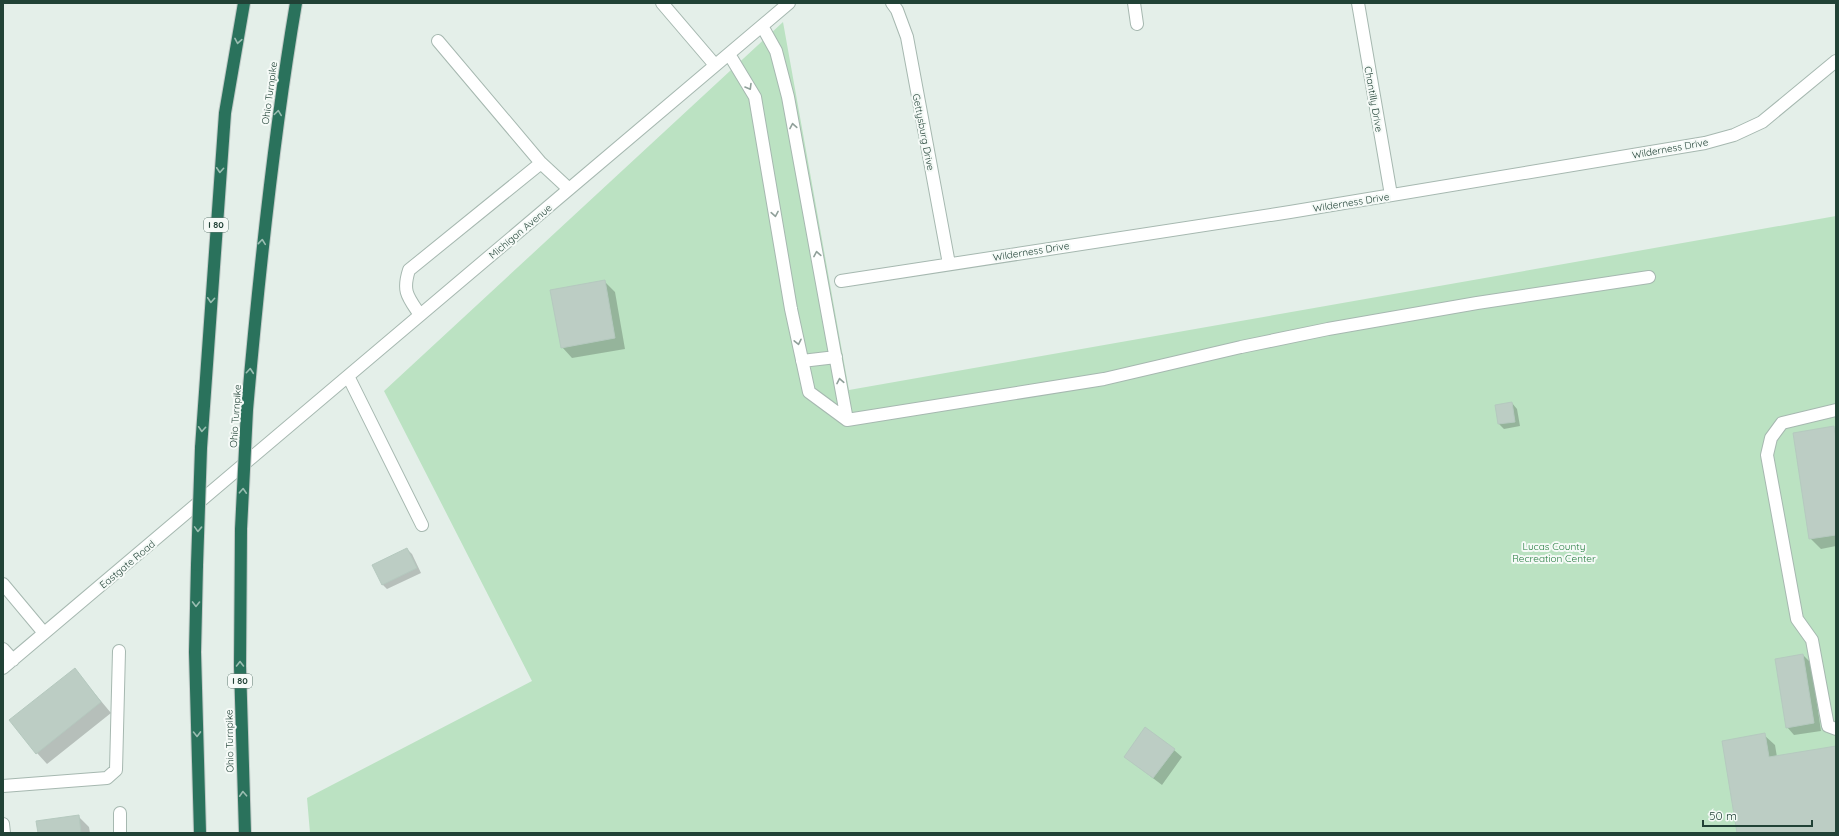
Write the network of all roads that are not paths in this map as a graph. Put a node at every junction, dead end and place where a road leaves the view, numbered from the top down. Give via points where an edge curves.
1 (244, 3) edge
2 (296, 3) edge
3 (662, 3) edge
4 (789, 3) edge
5 (892, 3) edge
6 (1134, 3) edge
7 (1358, 3) edge
8 (1138, 24) dead end
9 (762, 26) junction
10 (438, 41) dead end
11 (729, 54) junction
12 (1836, 61) edge
13 (715, 65) junction
14 (541, 163) junction
15 (569, 189) junction
16 (1391, 195) junction
17 (949, 264) junction
18 (1649, 277) dead end
19 (841, 281) dead end
20 (420, 315) junction
21 (836, 357) junction
22 (802, 361) junction
23 (348, 376) junction
24 (1836, 410) edge
25 (847, 420) junction
26 (251, 458) joint
27 (422, 525) dead end
28 (3, 584) edge
29 (44, 633) junction
30 (3, 649) edge
31 (118, 651) dead end
32 (13, 660) junction
33 (3, 668) edge
34 (1836, 729) edge
35 (3, 786) edge
36 (120, 813) dead end
37 (3, 824) edge
38 (4, 833) edge
39 (120, 833) edge
40 (200, 833) edge
41 (245, 833) edge

1 -> 40 highway, I 80, bridge via 225,113 201,448 195,660
41 -> 2 highway, Ohio Turnpike / I 80, bridge via 240,666 241,530 247,410 265,212
3 - 13 street
4 - 9 street, Michigan Avenue
5 - 17 street, Gettysburg Drive via 907,37
6 - 8 street
7 - 16 street, Chantilly Drive
9 - 11 street, Michigan Avenue
21 -> 9 street via 788,97 776,51
10 - 14 street
11 - 13 street, Michigan Avenue
11 -> 22 street via 755,97
12 - 16 street, Wilderness Drive via 1762,122 1734,135 1705,143
13 - 15 street, Michigan Avenue
14 - 15 street
14 - 20 street via 409,270 405,283 406,294
15 - 20 street, Michigan Avenue
16 - 17 street, Wilderness Drive
17 - 19 street, Wilderness Drive
18 - 25 street via 1334,327 1104,379
20 - 23 street, Michigan Avenue
21 - 22 street
25 -> 21 street
22 - 25 street via 809,392
23 - 26 street, Michigan Avenue
23 - 27 street
24 - 34 street via 1782,423 1771,438 1767,455 1797,619 1812,640 1828,726
26 - 29 street, Eastgate Road
28 - 29 street
29 - 32 street, Eastgate Road
30 - 32 street
31 - 35 street via 116,770 106,778
32 - 33 street, Eastgate Road
36 - 39 street
37 - 38 street

